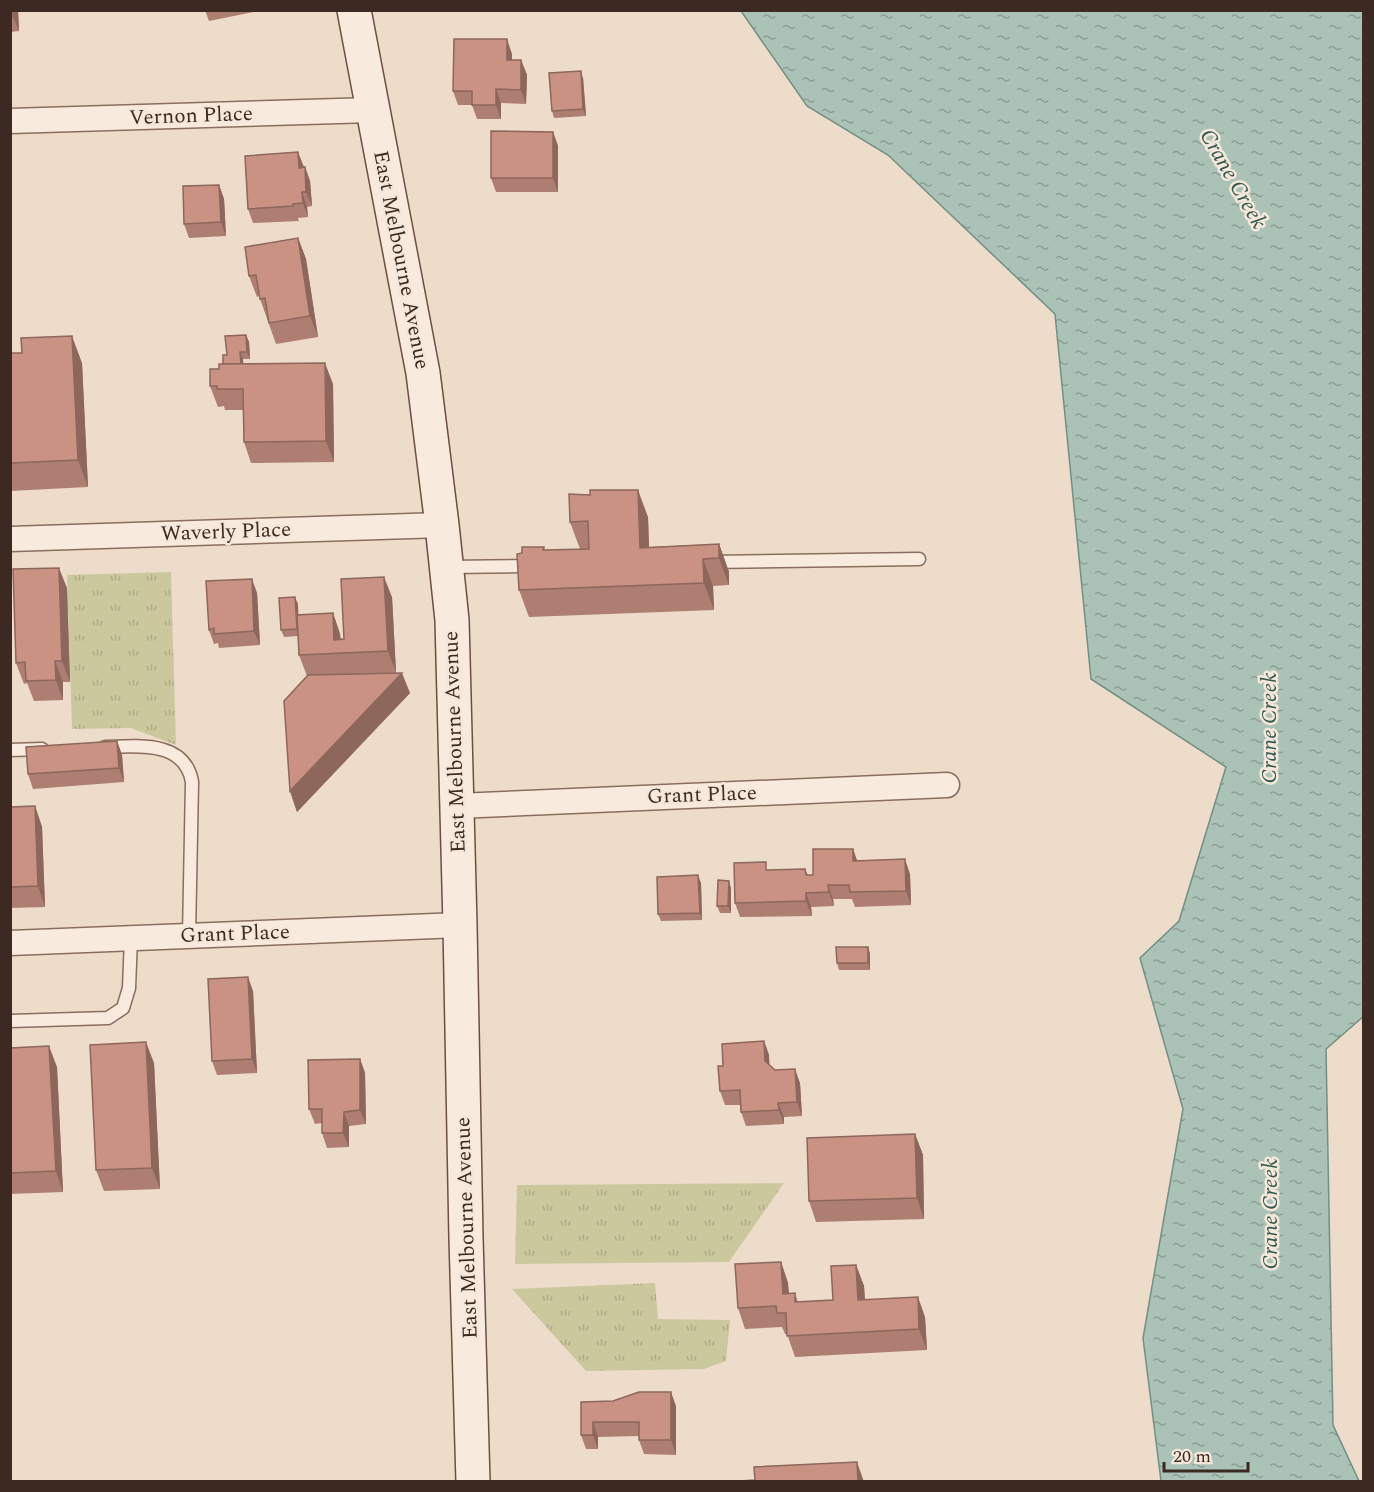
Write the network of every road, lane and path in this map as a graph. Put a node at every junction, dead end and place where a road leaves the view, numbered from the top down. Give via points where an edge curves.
1 (354, 10) edge
2 (372, 110) junction
3 (10, 122) edge
4 (442, 525) junction
5 (10, 539) edge
6 (919, 559) dead end
7 (694, 562) edge
8 (541, 566) edge
9 (447, 567) junction
10 (94, 747) edge
11 (58, 748) edge
12 (10, 750) edge
13 (947, 785) dead end
14 (457, 806) junction
15 (460, 925) junction
16 (189, 936) junction
17 (131, 938) junction
18 (10, 943) edge
19 (10, 1022) edge
20 (473, 1482) edge

1 - 2 street, East Melbourne Avenue
2 - 3 street, Vernon Place
2 - 4 street, East Melbourne Avenue via 423,373
4 - 5 street, Waverly Place
4 - 9 street, East Melbourne Avenue
6 - 7 lane
8 - 9 lane
9 - 14 street, East Melbourne Avenue
10 - 16 lane via 168,751 190,771
11 - 12 lane
13 - 14 street, Grant Place
14 - 15 street, East Melbourne Avenue
15 - 16 street, Grant Place
15 - 20 street, East Melbourne Avenue
16 - 17 street, Grant Place
17 - 18 street, Grant Place
17 - 19 lane via 129,988 123,1008 108,1018

